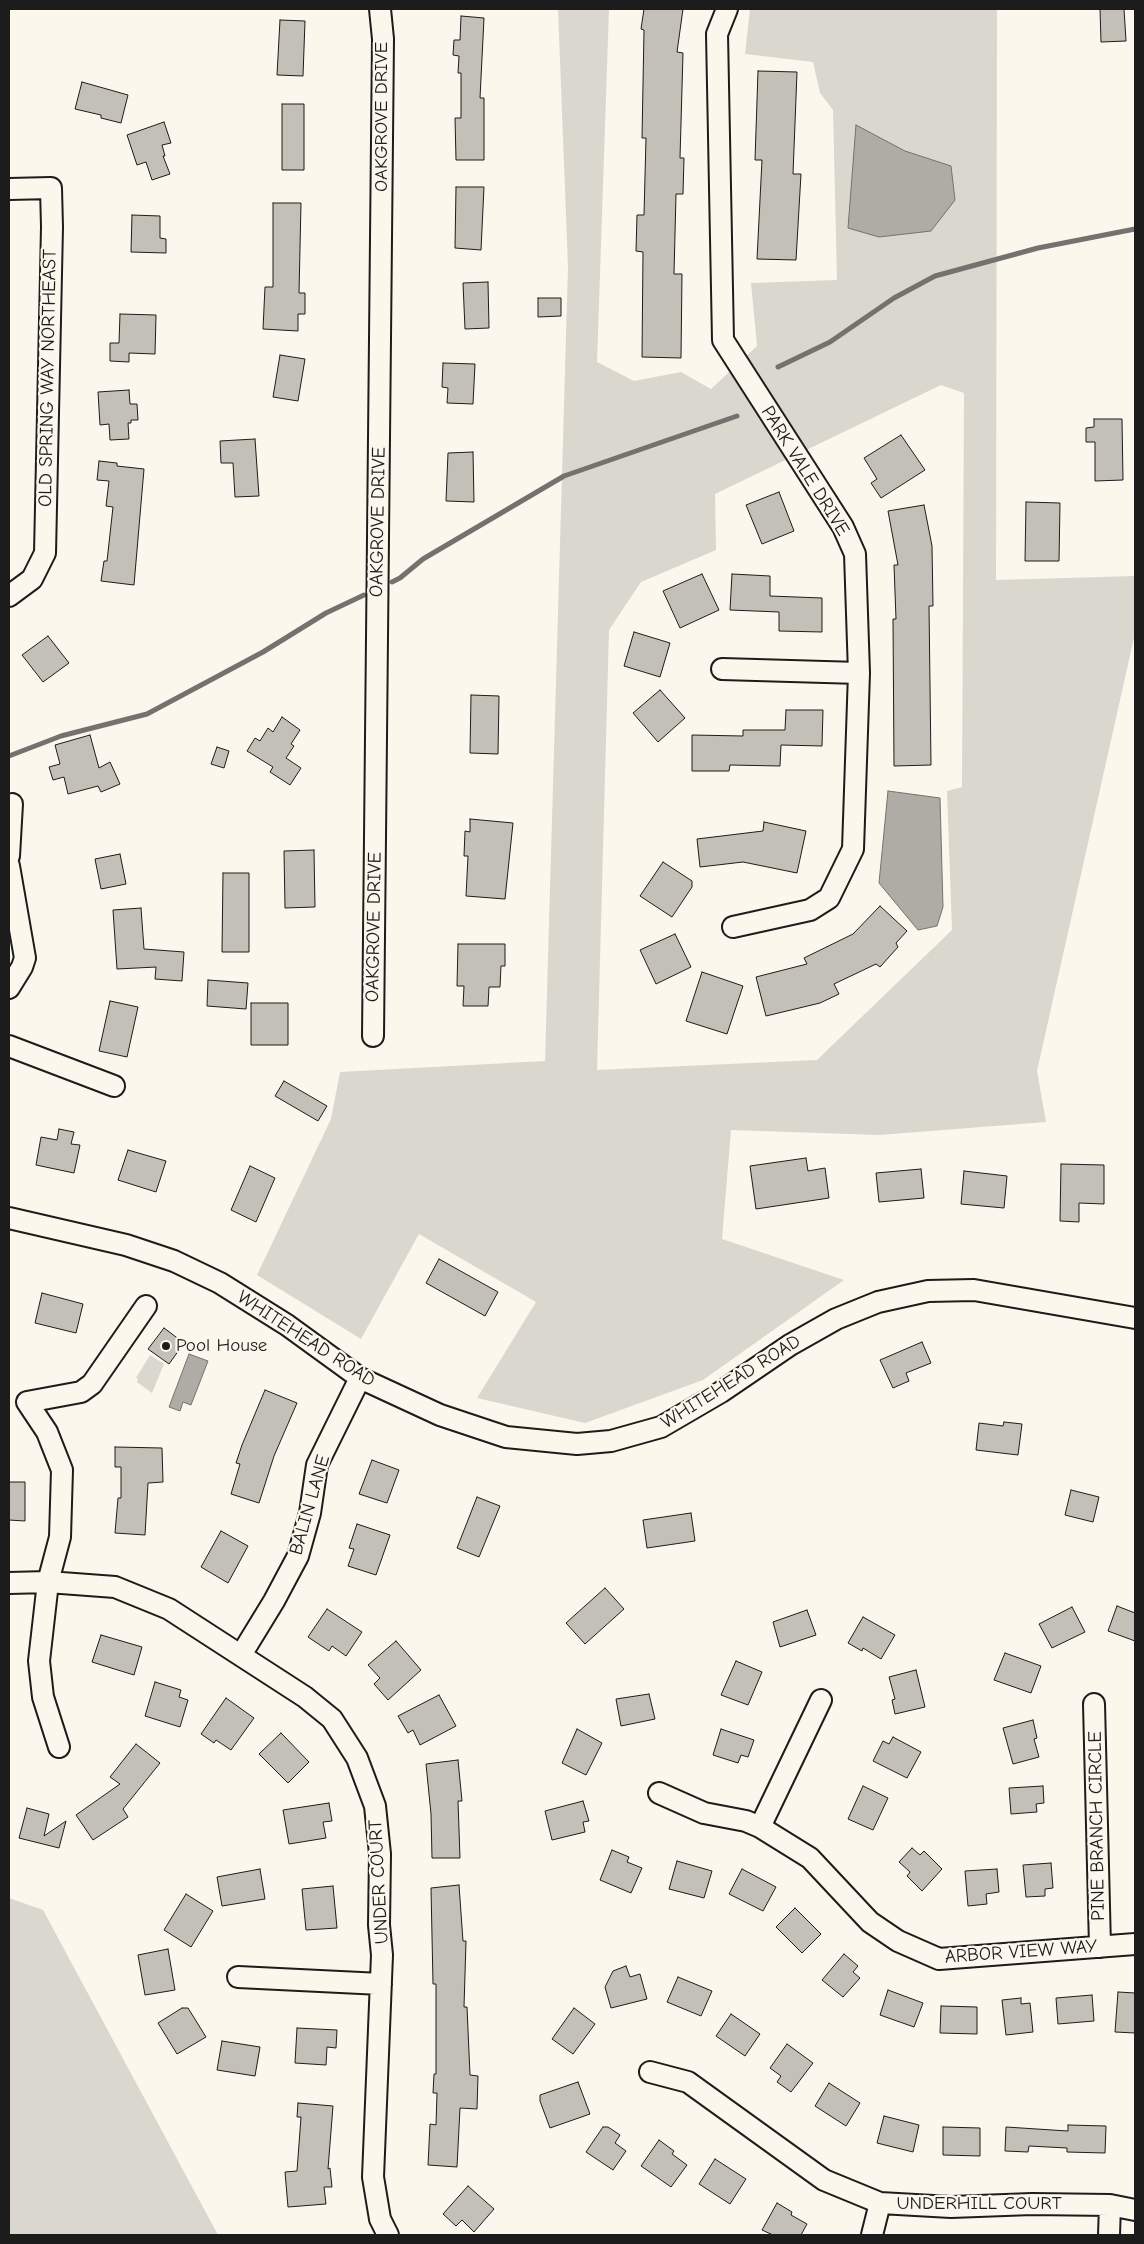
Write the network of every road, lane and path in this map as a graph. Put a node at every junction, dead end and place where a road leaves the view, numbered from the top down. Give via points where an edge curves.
1 (380, 9) edge
2 (727, 9) edge
3 (9, 189) edge
4 (9, 596) edge
5 (722, 669) dead end
6 (859, 673) junction
7 (12, 804) dead end
8 (9, 856) edge
9 (9, 866) edge
10 (733, 926) dead end
11 (9, 988) edge
12 (373, 1036) dead end
13 (9, 1046) edge
14 (114, 1086) dead end
15 (9, 1218) edge
16 (146, 1306) dead end
17 (1135, 1318) edge
18 (360, 1378) junction
19 (9, 1582) edge
20 (48, 1582) junction
21 (241, 1655) junction
22 (821, 1700) dead end
23 (1094, 1704) dead end
24 (59, 1747) dead end
25 (659, 1793) dead end
26 (760, 1826) junction
27 (1135, 1944) edge
28 (1100, 1947) junction
29 (238, 1977) dead end
30 (381, 1984) junction
31 (650, 2072) dead end
32 (880, 2203) junction
33 (1110, 2205) junction
34 (1135, 2210) edge
35 (388, 2235) edge
36 (872, 2235) edge
37 (1109, 2235) edge

1 - 12 street, OAKGROVE DRIVE via 383,38
2 - 6 street, PARK VALE DRIVE via 717,34 724,340 843,527 855,554
3 - 4 street, OLD SPRING WAY NORTHEAST via 51,188 52,227 45,553 32,579
5 - 6 street
6 - 10 street, PARK VALE DRIVE via 853,849 830,898 810,910
7 - 8 street
9 - 11 street via 24,958
13 - 14 street
15 - 18 street, WHITEHEAD ROAD via 126,1245 181,1265 220,1283 279,1320
16 - 20 street via 92,1384 81,1392 28,1402 47,1432 62,1470 60,1537
17 - 18 street, WHITEHEAD ROAD via 974,1290 928,1291 878,1302 836,1319 790,1344 721,1392 661,1427 611,1441 577,1444 506,1437 440,1415
18 - 21 street, BALIN LANE via 317,1465 310,1513 298,1556
19 - 20 street, UNDER COURT
20 - 21 street, UNDER COURT via 115,1586 169,1608
20 - 24 street via 39,1661 42,1698
21 - 30 street, UNDER COURT via 332,1719 357,1758 375,1806 380,1854
22 - 26 street
23 - 28 street, PINE BRANCH CIRCLE
25 - 26 street, ARBOR VIEW WAY via 704,1814
26 - 28 street, ARBOR VIEW WAY via 810,1858 870,1922 898,1942 939,1959
27 - 28 street, ARBOR VIEW WAY
29 - 30 street
30 - 35 street, UNDER COURT via 373,2177 380,2219
31 - 32 street, UNDERHILL COURT via 688,2082 824,2180
32 - 33 street, UNDERHILL COURT via 951,2208
32 - 36 street
33 - 34 street, UNDERHILL COURT
33 - 37 street

